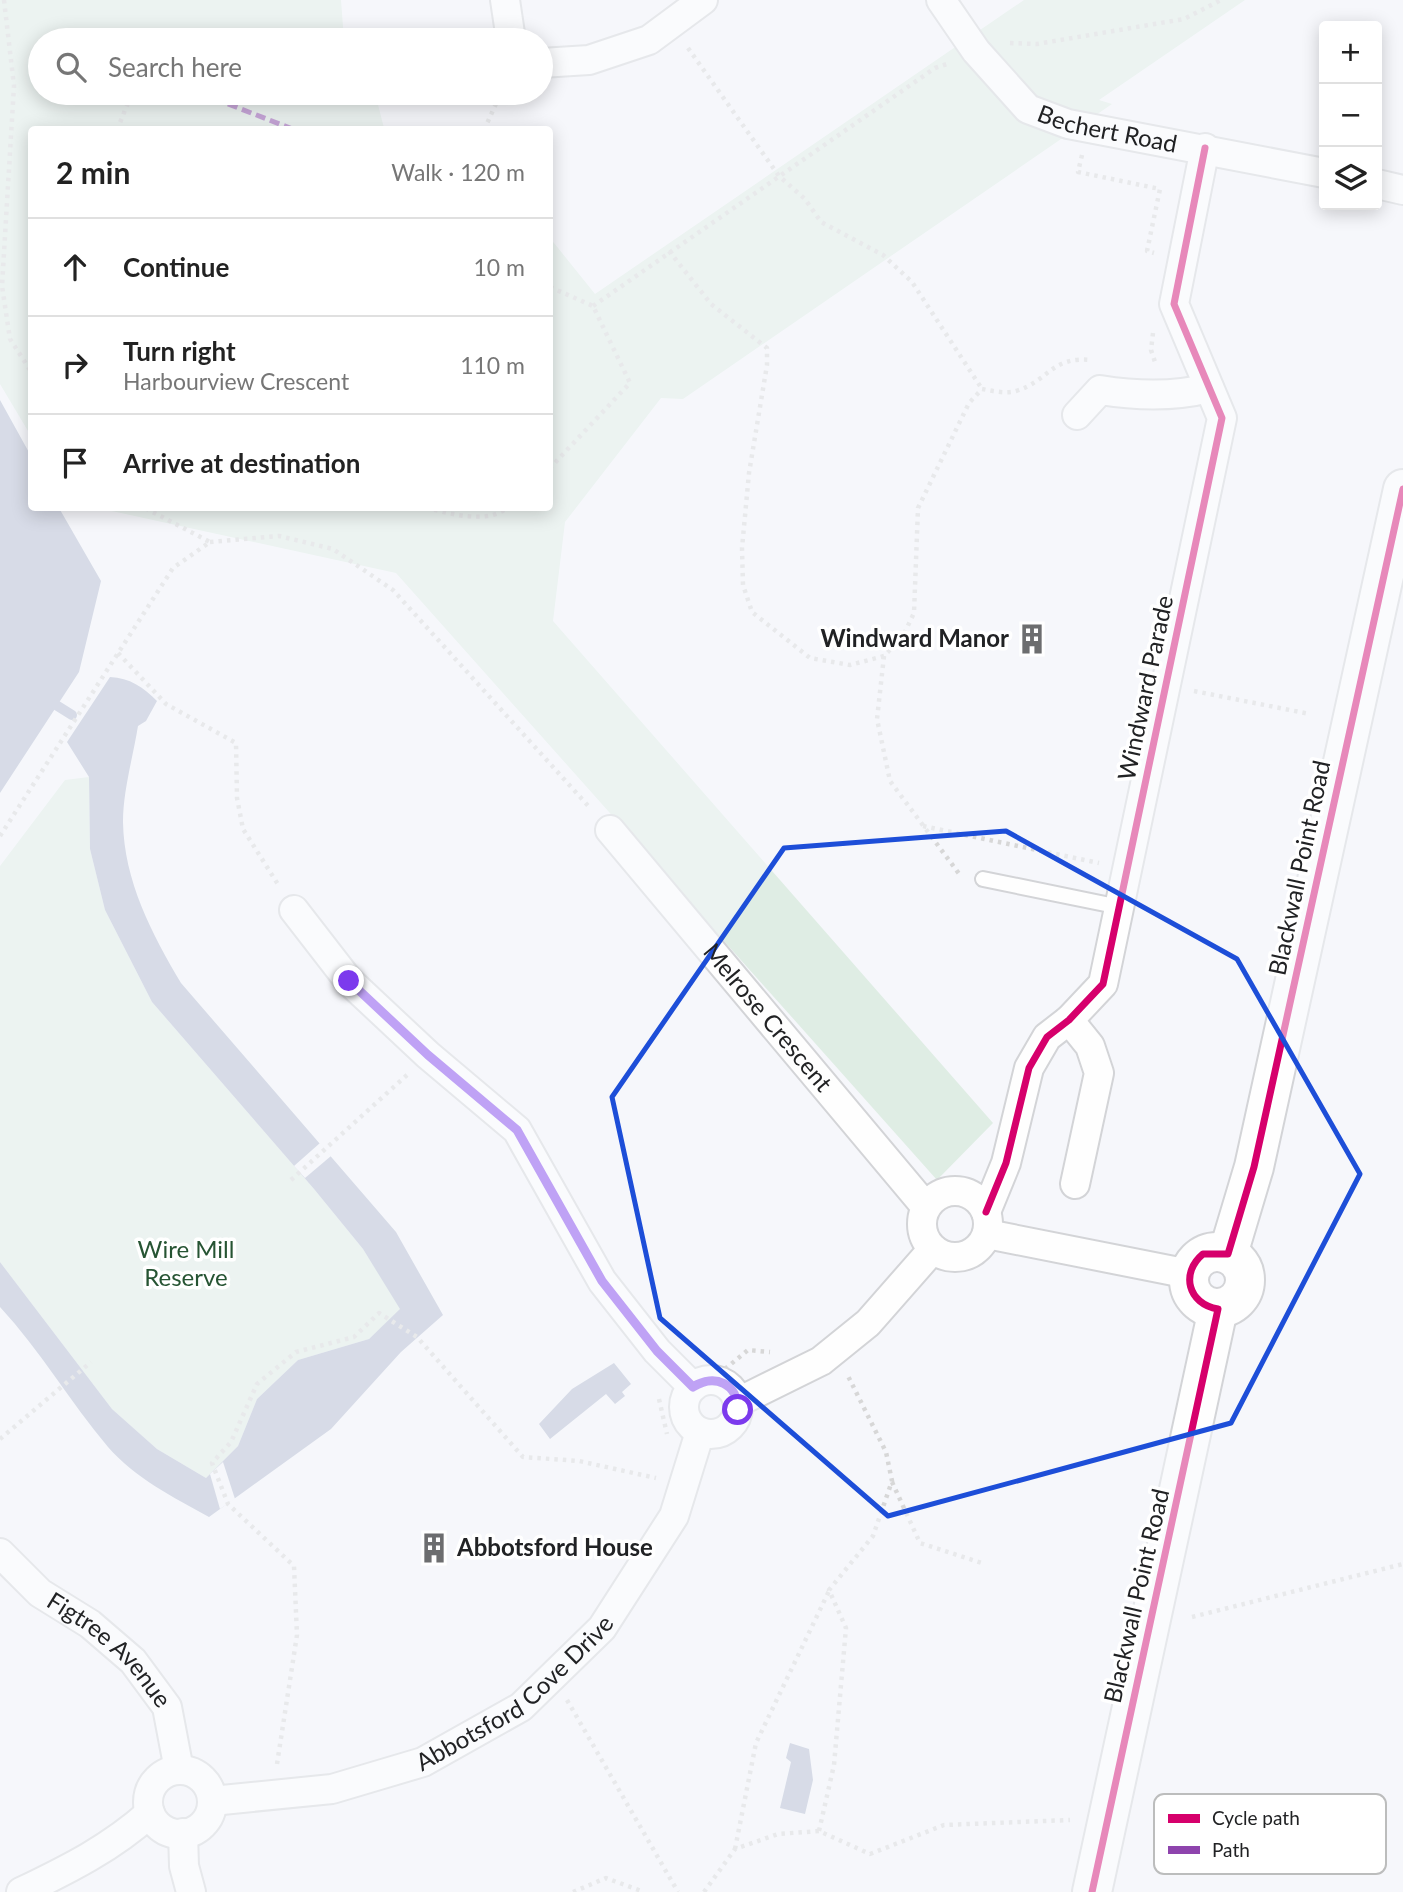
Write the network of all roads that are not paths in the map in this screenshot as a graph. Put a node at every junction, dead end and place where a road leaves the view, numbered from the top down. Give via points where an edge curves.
1 (505, 0) edge
2 (703, 0) edge
3 (942, 0) edge
4 (509, 28) edge
5 (553, 62) edge
6 (1205, 148) junction
7 (1319, 172) edge
8 (1382, 185) edge
9 (1403, 190) edge
10 (1209, 388) junction
11 (1077, 415) dead end
12 (1403, 489) edge
13 (610, 830) road end
14 (984, 879) dead end
15 (1119, 907) junction
16 (294, 910) road end
17 (1069, 1020) junction
18 (1075, 1184) dead end
19 (926, 1207) junction
20 (987, 1223) junction
21 (933, 1249) junction
22 (1228, 1254) junction
23 (1189, 1274) junction
24 (1218, 1308) junction
25 (693, 1387) junction
26 (738, 1402) junction
27 (700, 1432) junction
28 (0, 1553) edge
29 (179, 1770) junction
30 (212, 1801) junction
31 (150, 1812) junction
32 (183, 1833) junction
33 (22, 1892) edge
34 (191, 1892) edge
35 (1093, 1892) edge

1 - 4 street
2 - 5 street via 649,40 589,60
3 - 6 street, Bechert Road via 976,51 1028,108 1068,124
6 - 7 street, Bechert Road
6 - 10 street, Windward Parade via 1174,304
8 - 9 street
10 - 11 street via 1133,395 1100,390
10 - 15 street, Windward Parade via 1222,418
12 - 22 street, Blackwall Point Road via 1254,1167
13 - 19 street, Melrose Crescent
14 - 15 lane
15 - 17 street, Windward Parade via 1103,984
16 - 25 street via 349,981 517,1130 602,1281 657,1351
17 - 18 street via 1090,1046 1099,1073
17 - 20 street, Windward Parade via 1047,1037 1029,1068
19 - 20 street via 942,1193 963,1191 973,1195
19 - 21 street via 922,1229
20 - 21 street via 974,1251 964,1256
20 - 23 street
21 - 26 street via 867,1323 821,1361
22 - 23 street via 1203,1254
22 - 24 street via 1244,1272 1244,1289 1234,1303
23 - 24 street via 1195,1298
24 - 35 street, Blackwall Point Road
25 - 26 street via 701,1381 720,1381
25 - 27 street via 684,1411
26 - 27 street via 736,1419 724,1431
27 - 30 street, Abbotsford Cove Drive via 674,1516 602,1628 521,1707 423,1762 332,1789
28 - 29 street, Figtree Avenue via 40,1593 90,1625 133,1661 167,1707
29 - 30 street via 205,1782
29 - 31 street via 152,1786
30 - 32 street via 202,1825
31 - 32 street via 166,1831
31 - 33 street via 91,1859
32 - 34 street

